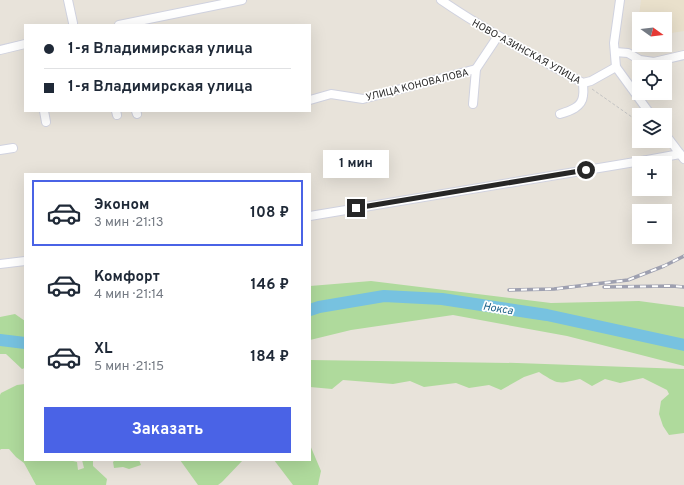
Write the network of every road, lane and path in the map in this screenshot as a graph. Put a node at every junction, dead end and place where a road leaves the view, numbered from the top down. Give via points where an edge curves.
1 (68, 0) edge
2 (242, 0) edge
3 (441, 0) edge
4 (620, 0) edge
5 (73, 23) dead end
6 (124, 24) edge
7 (498, 36) junction
8 (24, 44) edge
9 (0, 50) edge
10 (615, 52) junction
11 (684, 55) edge
12 (616, 67) junction
13 (476, 69) junction
14 (584, 83) junction
15 (311, 100) edge
16 (473, 104) dead end
17 (646, 108) edge
18 (44, 112) edge
19 (560, 114) dead end
20 (632, 117) edge
21 (46, 122) dead end
22 (672, 143) edge
23 (13, 148) dead end
24 (0, 150) edge
25 (682, 156) edge
26 (311, 216) edge
27 (24, 261) edge
28 (0, 264) edge

1 - 5 street
2 - 6 street
3 - 7 street, НОВО-АЗИНСКАЯ УЛИЦА
4 - 10 street
7 - 13 street, УЛИЦА КОНОВАЛОВА
7 - 14 street, НОВО-АЗИНСКАЯ УЛИЦА
8 - 9 street
10 - 11 street via 654,62
10 - 12 street
12 - 14 street, НОВО-АЗИНСКАЯ УЛИЦА
12 - 17 street
13 - 15 street, УЛИЦА КОНОВАЛОВА via 363,99 331,94
13 - 16 street, УЛИЦА КОНОВАЛОВА
14 - 19 street via 581,104
14 - 20 path
18 - 21 street
22 - 25 street
23 - 24 street
25 - 26 street
27 - 28 street

